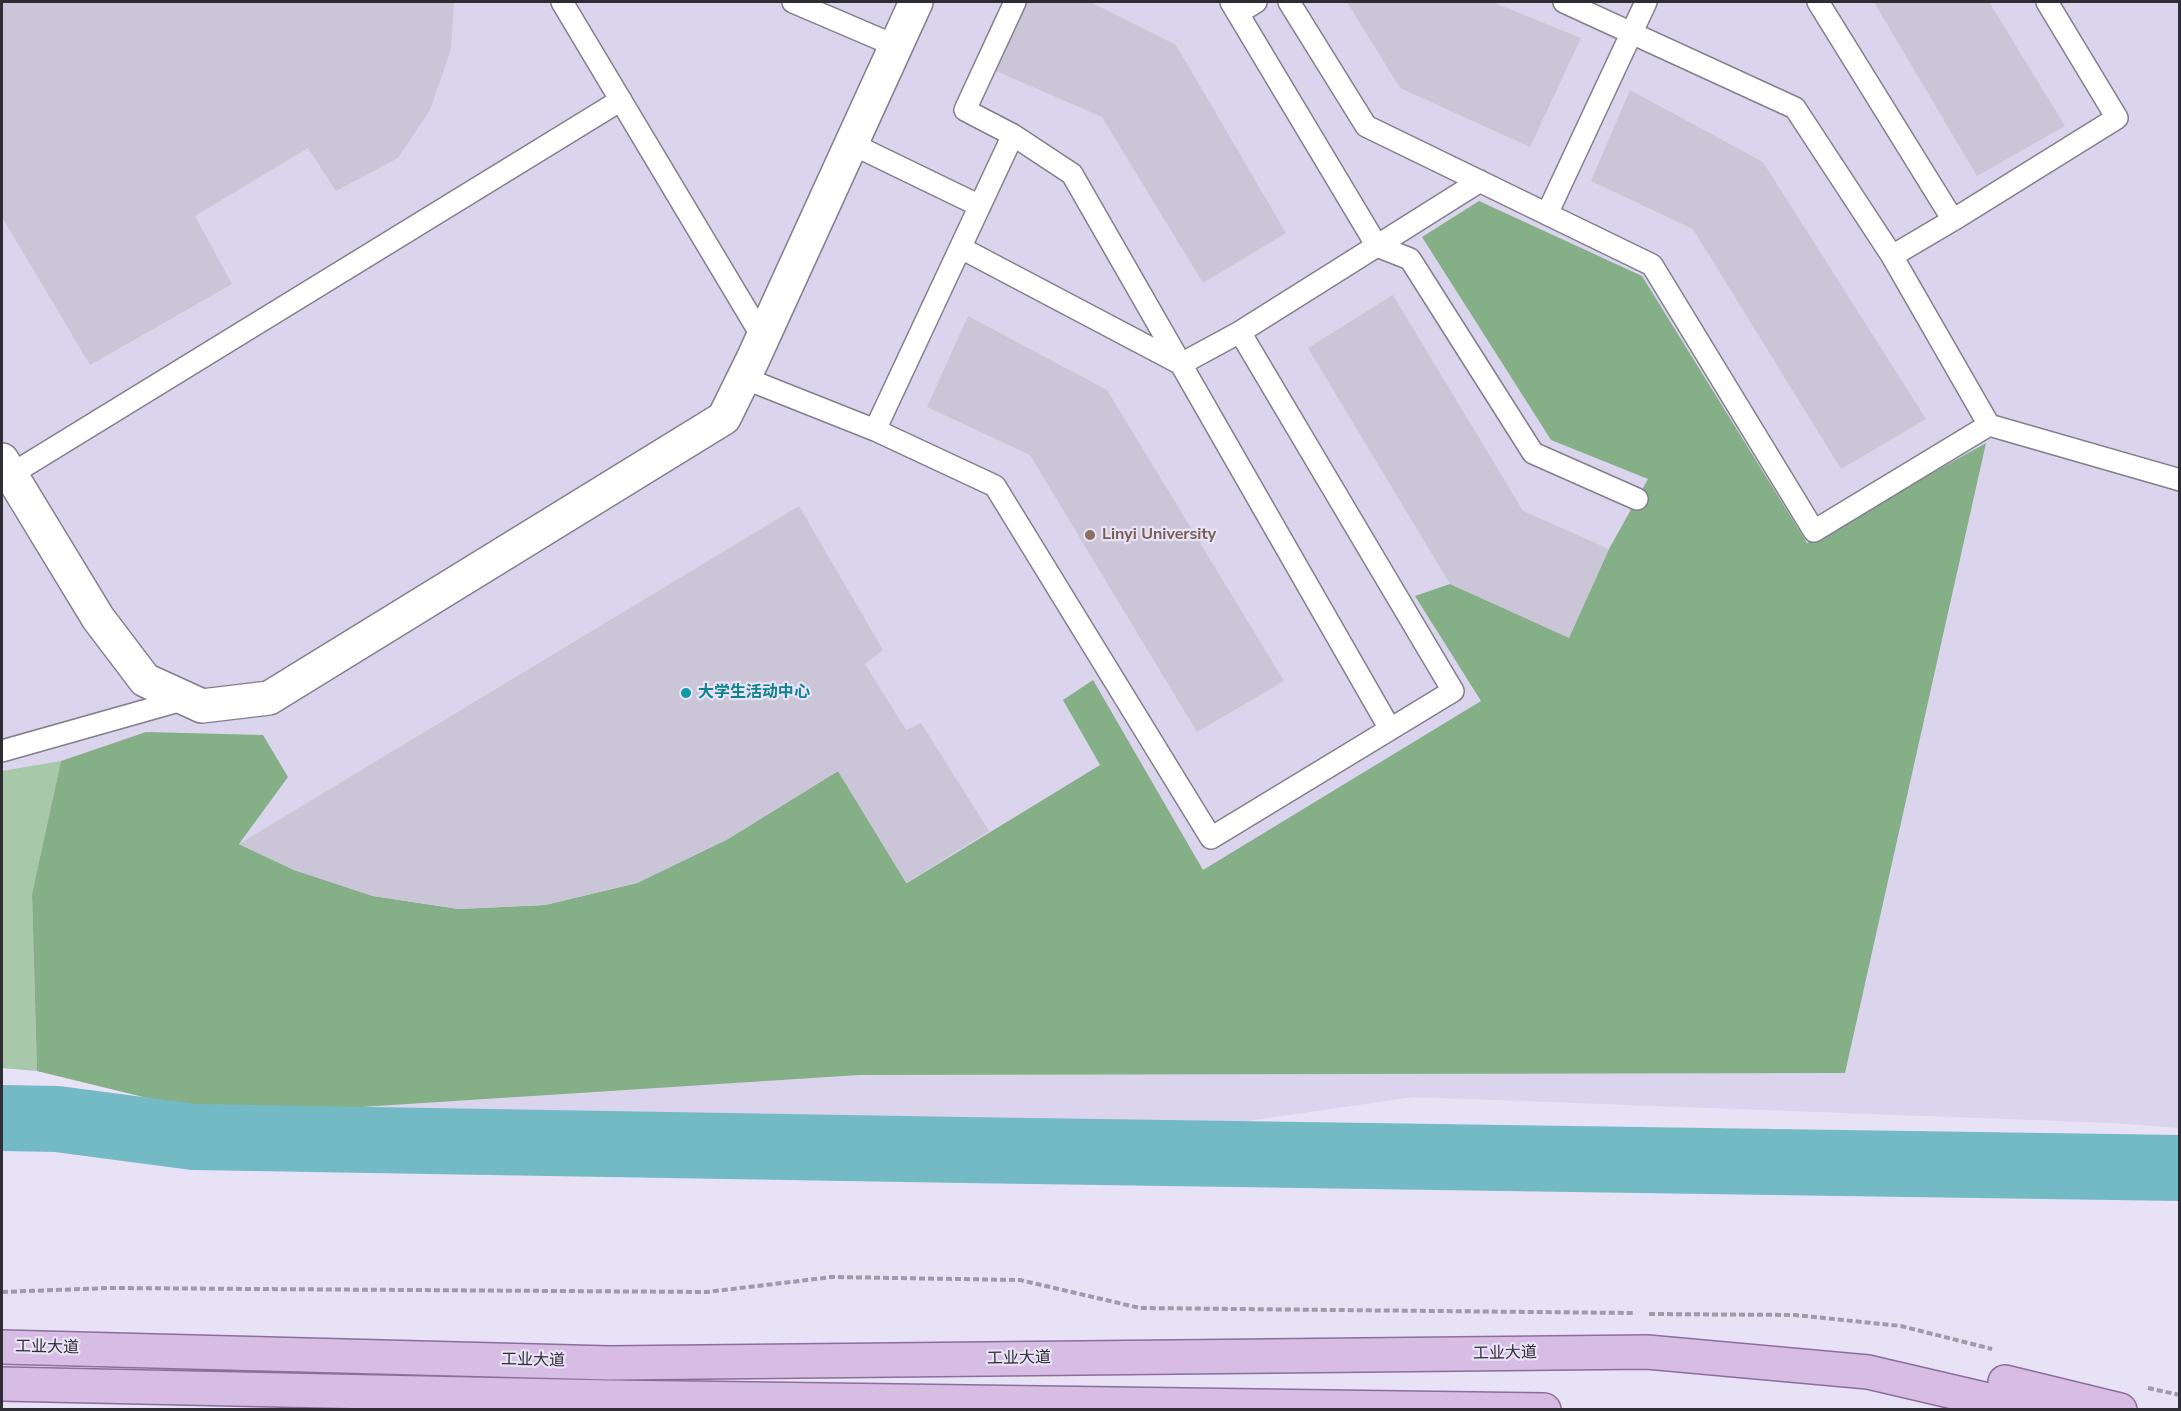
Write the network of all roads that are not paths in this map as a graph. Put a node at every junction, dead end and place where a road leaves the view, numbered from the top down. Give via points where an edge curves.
1 (562, 2) edge
2 (793, 2) edge
3 (916, 2) edge
4 (1015, 2) edge
5 (1256, 2) edge
6 (1289, 2) edge
7 (1564, 2) edge
8 (1646, 2) edge
9 (1818, 2) edge
10 (2047, 2) edge
11 (1234, 7) edge
12 (1631, 33) junction
13 (896, 46) junction
14 (621, 99) junction
15 (1013, 135) junction
16 (852, 144) junction
17 (1480, 181) junction
18 (980, 206) junction
19 (1547, 214) junction
20 (1953, 220) junction
21 (1377, 246) junction
22 (961, 248) junction
23 (1892, 256) junction
24 (1240, 332) junction
25 (763, 338) junction
26 (1181, 364) junction
27 (744, 378) junction
28 (1989, 424) junction
29 (875, 430) junction
30 (6, 467) edge
31 (2180, 480) edge
32 (1637, 499) dead end
33 (186, 699) junction
34 (1390, 729) junction
35 (2, 751) edge
36 (2, 1347) edge
37 (1868, 1372) junction
38 (2, 1384) edge
39 (1544, 1410) edge
40 (2031, 1410) edge
41 (2120, 1410) edge

1 - 14 lane
2 - 13 lane
3 - 13 street
4 - 15 lane via 965,110
5 - 11 lane
6 - 17 lane via 1366,126
7 - 12 lane
8 - 12 lane
9 - 20 lane
10 - 20 lane via 2117,118
11 - 21 lane
12 - 19 lane
12 - 23 lane via 1795,108
13 - 16 street
14 - 25 lane
14 - 30 lane
15 - 18 lane
15 - 26 lane via 1072,174
16 - 18 lane
16 - 25 street
17 - 19 lane
17 - 21 lane
18 - 22 lane
19 - 28 lane via 1652,265 1814,531
20 - 23 lane
21 - 24 lane
21 - 32 lane via 1410,259 1533,453
22 - 26 lane
22 - 29 lane
23 - 28 lane
24 - 26 lane
24 - 34 lane via 1453,691
25 - 27 street
26 - 34 lane
27 - 29 lane
27 - 33 street via 724,418 269,698 202,706
28 - 31 lane
29 - 34 lane via 994,486 1211,838
30 - 33 street via 98,618 145,680
33 - 35 lane
36 - 37 main road, 工业大道 via 610,1363 1647,1352
37 - 40 main road, 工业大道
37 - 41 main road via 1966,1373
38 - 39 main road, 工业大道

